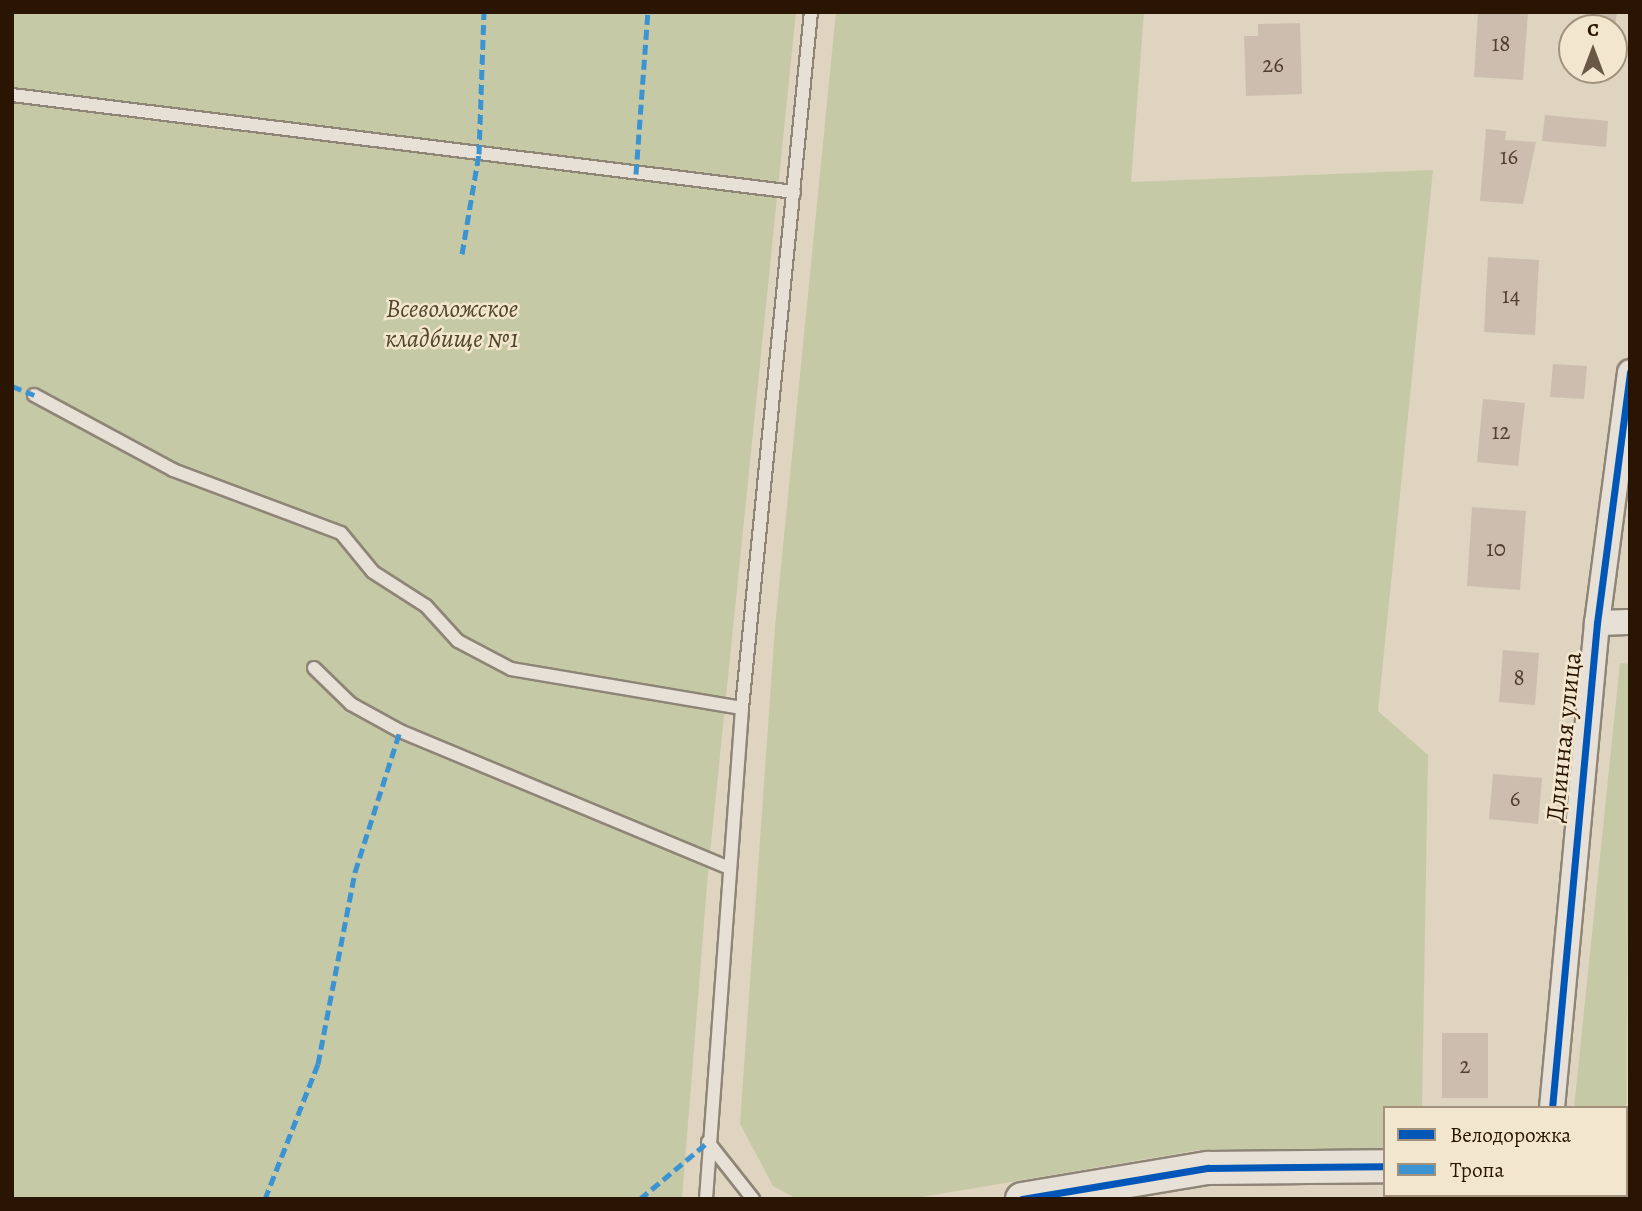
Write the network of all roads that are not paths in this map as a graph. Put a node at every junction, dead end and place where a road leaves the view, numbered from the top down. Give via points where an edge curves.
1 (811, 12) edge
2 (12, 94) edge
3 (794, 192) junction
4 (1630, 372) edge
5 (34, 395) dead end
6 (1597, 622) junction
7 (1630, 622) edge
8 (314, 668) dead end
9 (742, 708) junction
10 (729, 868) junction
11 (1552, 1106) edge
12 (708, 1142) junction
13 (1383, 1166) edge
14 (706, 1199) edge
15 (752, 1199) edge
16 (1022, 1199) edge

1 - 3 lane
2 - 3 lane
3 - 9 lane
4 - 6 street, Длинная улица
5 - 9 lane via 173,470 341,533 373,572 426,606 458,641 510,669
6 - 7 street
6 - 11 street, Длинная улица
8 - 10 lane via 351,704 400,731
9 - 10 lane
10 - 12 lane
12 - 14 lane
12 - 15 lane
13 - 16 street via 1208,1168

